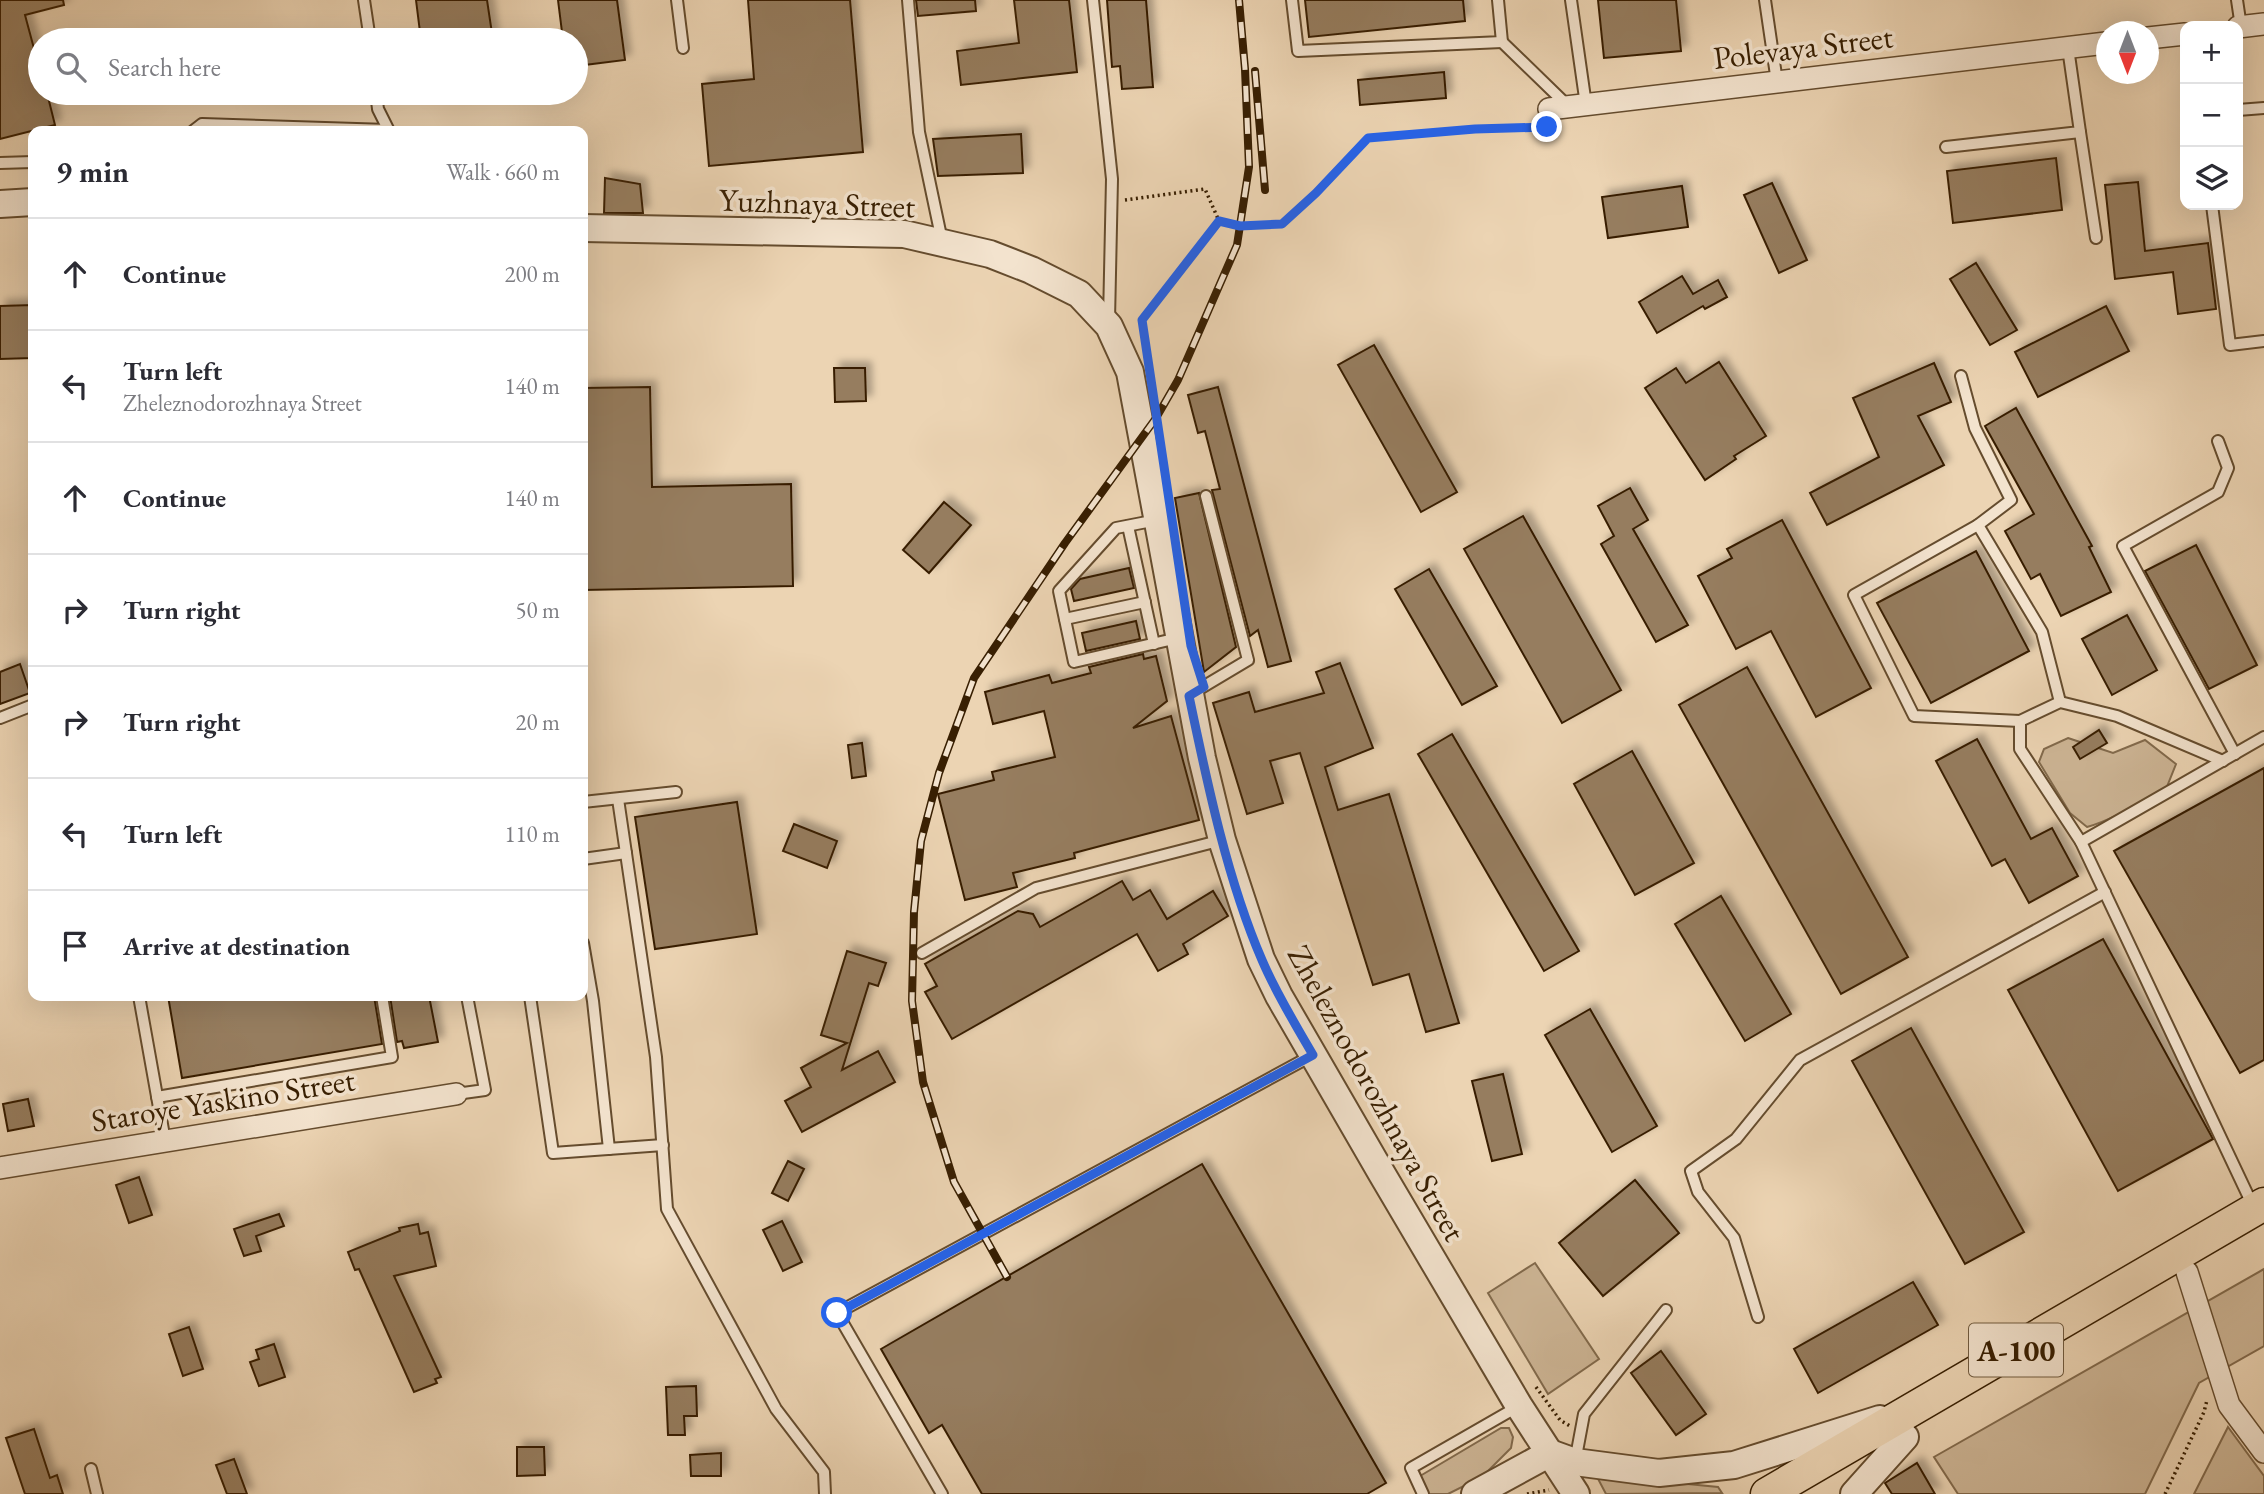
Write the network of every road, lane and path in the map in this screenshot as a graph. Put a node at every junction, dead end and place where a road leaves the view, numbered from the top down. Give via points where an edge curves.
1 (364, 0) edge
2 (677, 0) edge
3 (908, 0) edge
4 (1093, 0) edge
5 (1292, 0) edge
6 (1498, 0) edge
7 (1571, 0) edge
8 (1765, 0) edge
9 (2237, 0) edge
10 (2239, 21) edge
11 (2264, 24) edge
12 (2243, 27) edge
13 (368, 28) edge
14 (2180, 35) edge
15 (2159, 37) edge
16 (1502, 42) junction
17 (2096, 44) edge
18 (683, 48) dead end
19 (2068, 48) junction
20 (1777, 82) junction
21 (378, 105) edge
22 (1568, 107) junction
23 (2264, 108) edge
24 (2243, 110) edge
25 (199, 126) edge
26 (255, 126) edge
27 (386, 126) edge
28 (2080, 132) junction
29 (1946, 147) dead end
30 (28, 162) edge
31 (0, 163) edge
32 (1112, 201) junction
33 (28, 202) edge
34 (0, 204) edge
35 (2213, 210) edge
36 (1219, 221) junction
37 (588, 228) edge
38 (2096, 238) dead end
39 (943, 243) junction
40 (1109, 326) junction
41 (2264, 341) edge
42 (1148, 360) dead end
43 (1961, 376) dead end
44 (2218, 441) dead end
45 (1206, 496) dead end
46 (1157, 520) junction
47 (1978, 524) junction
48 (1128, 526) junction
49 (1145, 601) junction
50 (1065, 619) junction
51 (1166, 641) junction
52 (1189, 696) junction
53 (2060, 702) junction
54 (28, 707) edge
55 (0, 718) edge
56 (2020, 721) junction
57 (2264, 737) edge
58 (2235, 754) junction
59 (2223, 761) junction
60 (676, 792) dead end
61 (618, 799) junction
62 (588, 802) edge
63 (1222, 840) junction
64 (2081, 842) junction
65 (626, 853) junction
66 (588, 858) edge
67 (2105, 892) junction
68 (922, 953) dead end
69 (588, 972) edge
70 (140, 1001) edge
71 (383, 1001) edge
72 (468, 1001) edge
73 (531, 1001) edge
74 (1313, 1055) junction
75 (456, 1094) joint
76 (157, 1097) junction
77 (165, 1141) junction
78 (663, 1145) junction
79 (609, 1149) junction
80 (0, 1168) edge
81 (2261, 1213) edge
82 (2187, 1272) junction
83 (1666, 1310) dead end
84 (1758, 1317) dead end
85 (1532, 1383) dead end
86 (2208, 1392) dead end
87 (1519, 1406) junction
88 (1920, 1406) junction
89 (1581, 1432) junction
90 (1905, 1437) junction
91 (2264, 1452) edge
92 (1550, 1453) junction
93 (1575, 1462) junction
94 (91, 1469) dead end
95 (1865, 1488) edge
96 (1566, 1492) edge
97 (97, 1494) edge
98 (825, 1494) edge
99 (942, 1494) edge
100 (1423, 1494) edge
101 (1475, 1494) edge
102 (1527, 1494) edge
103 (1766, 1494) edge
104 (1808, 1494) edge
105 (2165, 1494) edge

1 - 13 lane
2 - 18 lane
3 - 39 lane via 919,132
4 - 32 lane
5 - 16 lane via 1298,51
6 - 16 lane
7 - 22 lane
8 - 20 lane
9 - 10 lane
11 - 12 street
14 - 15 street
16 - 22 lane
17 - 19 street, Polevaya Street
19 - 20 street, Polevaya Street
19 - 28 lane
20 - 22 street, Polevaya Street
21 - 27 lane
22 - 36 path via 1547,127 1368,138 1282,224 1240,226
23 - 24 lane
25 - 26 lane
28 - 29 lane
28 - 38 lane
30 - 31 lane
32 - 36 path via 1205,189
32 - 40 lane
33 - 34 street
35 - 41 lane via 2230,345
36 - 42 path via 1142,320
37 - 39 street, Yuzhnaya Street via 904,234
39 - 40 street, Yuzhnaya Street via 1031,270 1079,294
40 - 46 street, Zheleznodorozhnaya Street via 1130,372
43 - 47 lane via 1975,428 2011,500
44 - 58 lane via 2228,468 2218,492 2123,546
45 - 52 lane via 1248,660
46 - 48 lane
46 - 51 street, Zheleznodorozhnaya Street
47 - 53 lane via 2042,632
47 - 56 lane via 1854,595 1914,716
48 - 49 lane
48 - 50 lane via 1116,528 1059,591
49 - 50 lane
49 - 51 lane
50 - 51 lane via 1074,662
51 - 52 street, Zheleznodorozhnaya Street
52 - 63 street, Zheleznodorozhnaya Street
53 - 56 lane
53 - 59 lane via 2117,716
54 - 55 lane
56 - 64 lane via 2020,750
57 - 58 lane
58 - 59 lane
59 - 64 lane
60 - 61 lane
61 - 62 lane
61 - 65 lane
63 - 68 lane via 1036,888
63 - 74 street, Zheleznodorozhnaya Street via 1261,959
64 - 67 lane
65 - 66 lane
65 - 78 lane via 656,1057
67 - 81 lane
67 - 84 lane via 1800,1060 1736,1139 1691,1171 1698,1192 1734,1238
69 - 79 lane
70 - 76 lane
71 - 76 lane via 392,1057
72 - 75 lane via 485,1090
73 - 79 lane via 553,1153
74 - 87 street, Zheleznodorozhnaya Street
74 - 99 lane via 837,1313
75 - 77 street, Staroye Yaskino Street
76 - 77 lane
77 - 80 street, Staroye Yaskino Street
78 - 79 lane
78 - 98 lane via 667,1209 776,1409 824,1472
81 - 82 main road, А-100
81 - 88 main road, А-100
82 - 90 main road, А-100
82 - 91 street via 2229,1405
83 - 89 lane via 1584,1414
85 - 89 path via 1560,1420
86 - 105 path via 2204,1412
87 - 92 street, Zheleznodorozhnaya Street
87 - 100 lane via 1410,1468
88 - 93 street via 1734,1465 1659,1473
88 - 103 main road, А-100
89 - 93 lane
90 - 95 street
90 - 104 main road, А-100
92 - 93 street
92 - 96 street, Zheleznodorozhnaya Street
92 - 101 street
94 - 97 lane
96 - 102 path

